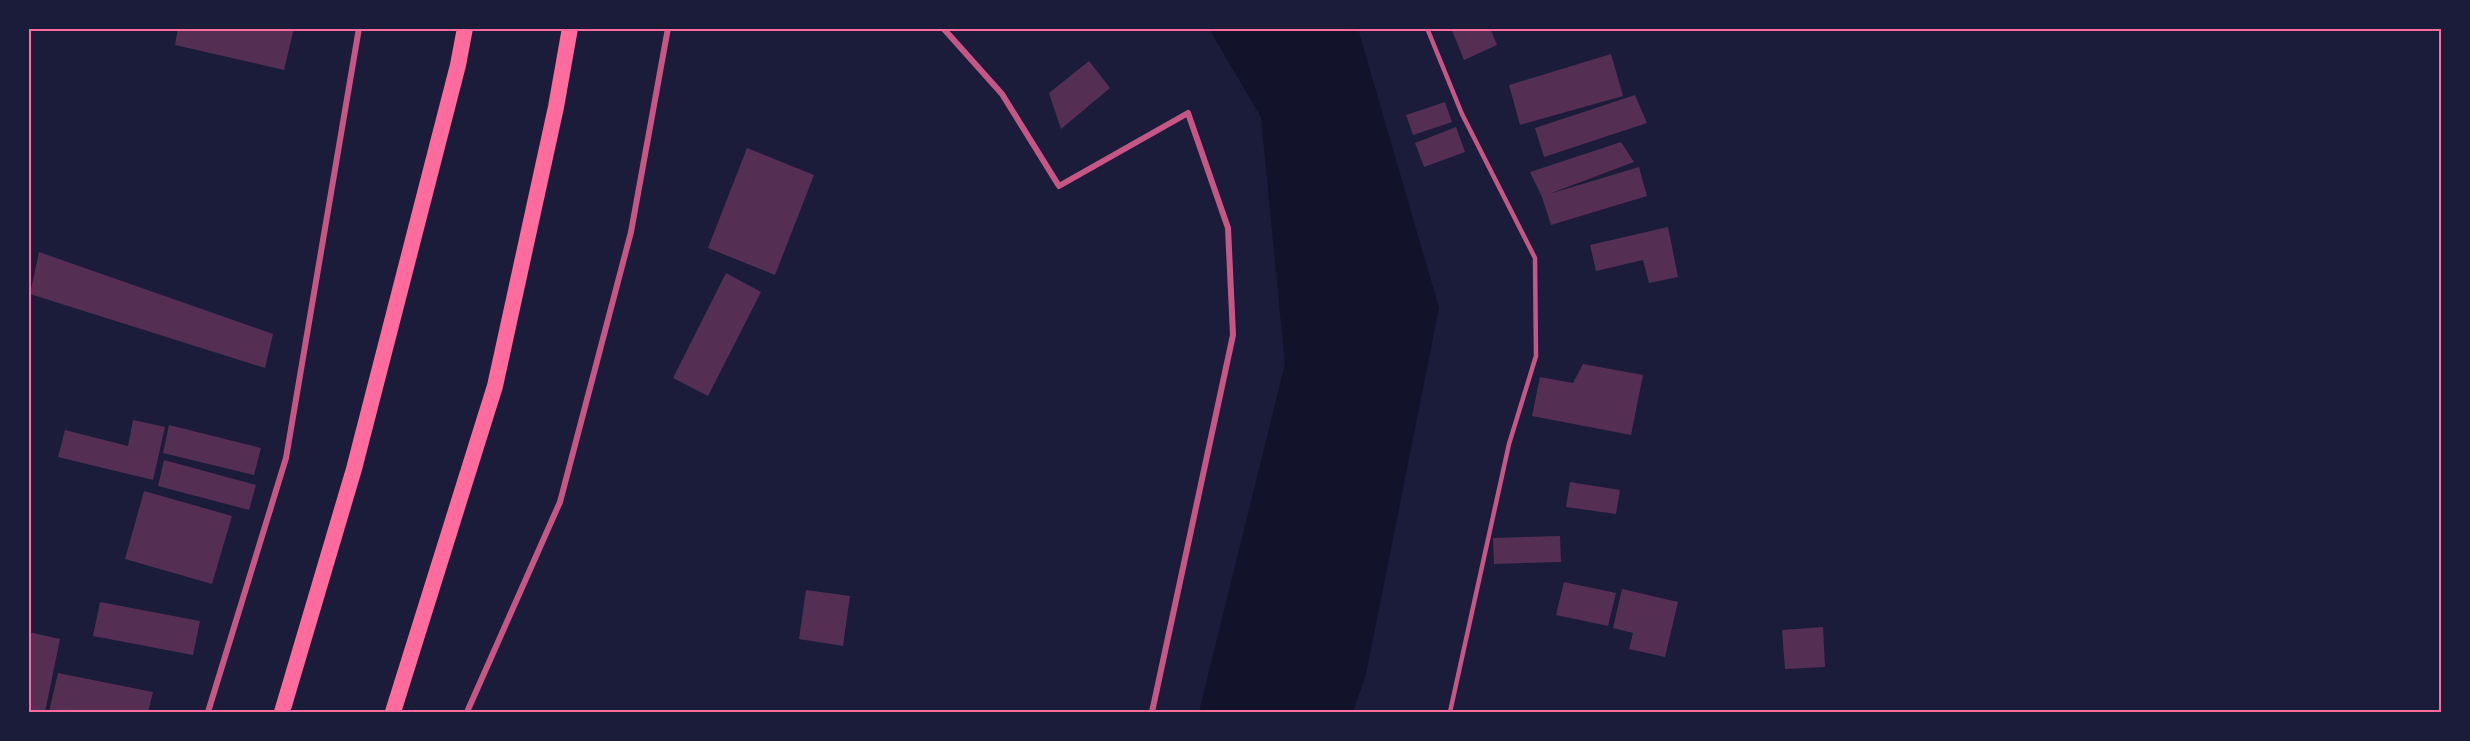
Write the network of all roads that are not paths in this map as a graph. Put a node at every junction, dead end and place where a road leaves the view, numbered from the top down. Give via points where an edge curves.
1 (359, 28) edge
2 (465, 28) edge
3 (570, 28) edge
4 (668, 28) edge
5 (943, 28) edge
6 (1428, 28) edge
7 (208, 712) edge
8 (282, 712) edge
9 (393, 712) edge
10 (466, 712) edge
11 (1152, 712) edge
12 (1450, 712) edge

1 - 7 street via 286,458
2 - 8 highway via 354,469
3 - 9 highway via 495,387
4 - 10 street via 631,232 560,502
5 - 11 street via 1002,94 1059,186 1188,113 1228,228 1233,335
6 - 12 lane via 1462,114 1535,258 1536,356 1509,444

